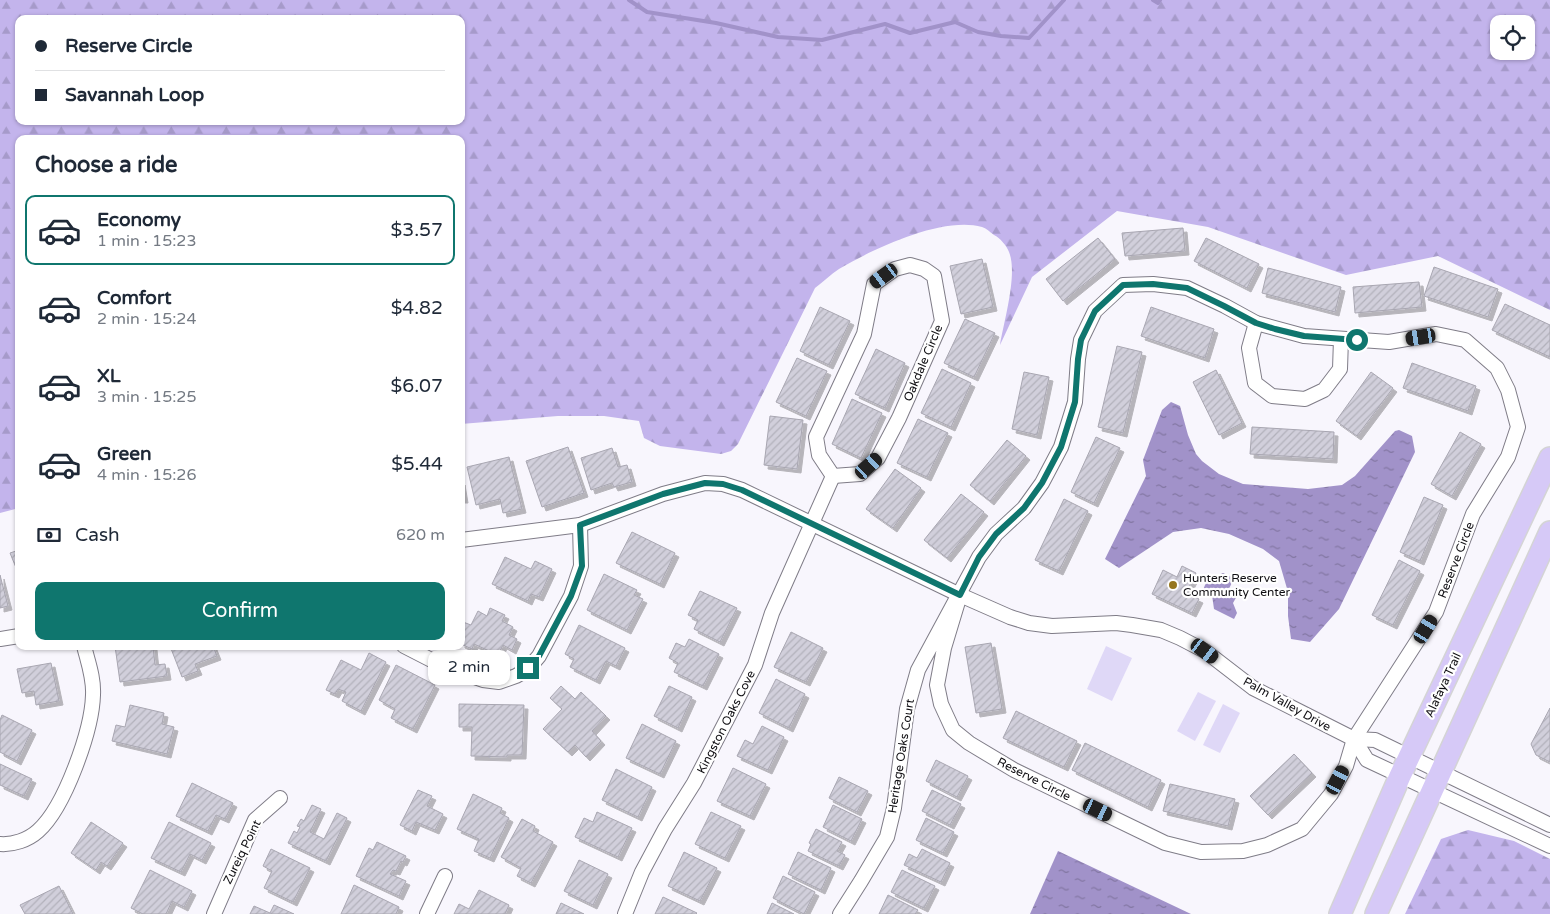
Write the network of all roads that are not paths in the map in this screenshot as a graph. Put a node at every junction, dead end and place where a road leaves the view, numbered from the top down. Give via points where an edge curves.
1 (1256, 323) junction
2 (1341, 339) junction
3 (1550, 458) edge
4 (833, 476) junction
5 (813, 524) junction
6 (580, 525) junction
7 (1550, 532) edge
8 (465, 539) edge
9 (960, 595) junction
10 (15, 637) edge
11 (0, 639) edge
12 (85, 650) edge
13 (412, 650) edge
14 (1354, 740) junction
15 (1409, 757) junction
16 (1400, 776) junction
17 (1437, 781) junction
18 (280, 798) dead end
19 (1550, 825) edge
20 (0, 844) edge
21 (1550, 846) edge
22 (445, 876) dead end
23 (214, 914) edge
24 (427, 914) edge
25 (625, 914) edge
26 (840, 914) edge
27 (1340, 914) edge
28 (1376, 914) edge

1 - 2 street, Reserve Circle via 1304,336
1 - 2 street via 1249,348 1255,383 1272,396 1305,399 1324,390 1340,369
1 - 9 street, Reserve Circle via 1187,288 1123,285 1095,311 1081,340 1075,402 1061,447 1024,508 996,534 979,557
2 - 14 street, Reserve Circle via 1389,342 1436,334 1465,340 1497,368 1508,390 1518,427 1508,457 1473,514 1436,612
3 - 15 main road, Alafaya Trail
4 - 4 street, Oakdale Circle via 860,474 878,458 928,355 942,320 934,276 924,269 910,265 895,269 874,284 864,334 816,437 820,455
4 - 5 street
5 - 6 street, Palm Valley Drive via 742,490 705,483 663,494
5 - 9 street, Palm Valley Drive
5 - 25 street, Kingston Oaks Cove via 772,613 755,665 694,784 665,828 642,872
6 - 8 street, Palm Valley Drive
6 - 13 street via 582,566 571,596 539,656 528,668 499,682 483,680
7 - 17 main road
9 - 14 street, Palm Valley Drive via 1029,623 1074,626 1116,623 1162,630 1205,651 1253,688
9 - 14 street, Reserve Circle via 944,648 937,686 953,730 968,743 1014,770 1165,843 1201,852 1244,851 1267,845 1302,829 1330,794 1346,766
9 - 26 street, Heritage Oaks Court via 918,670 907,709 887,837
10 - 11 street
12 - 20 street via 93,695 88,731 74,769 56,807 40,830 15,843
14 - 15 street, Palm Valley Drive via 1375,740
14 - 16 street, Palm Valley Drive via 1367,760
15 - 16 main road, Alafaya Trail
15 - 17 street, Palm Valley Drive
16 - 17 street, Palm Valley Drive
16 - 27 main road, Alafaya Trail
17 - 19 street, Palm Valley Drive
17 - 21 street, Palm Valley Drive
17 - 28 main road
18 - 23 street, Zureiq Point via 255,820
22 - 24 street

